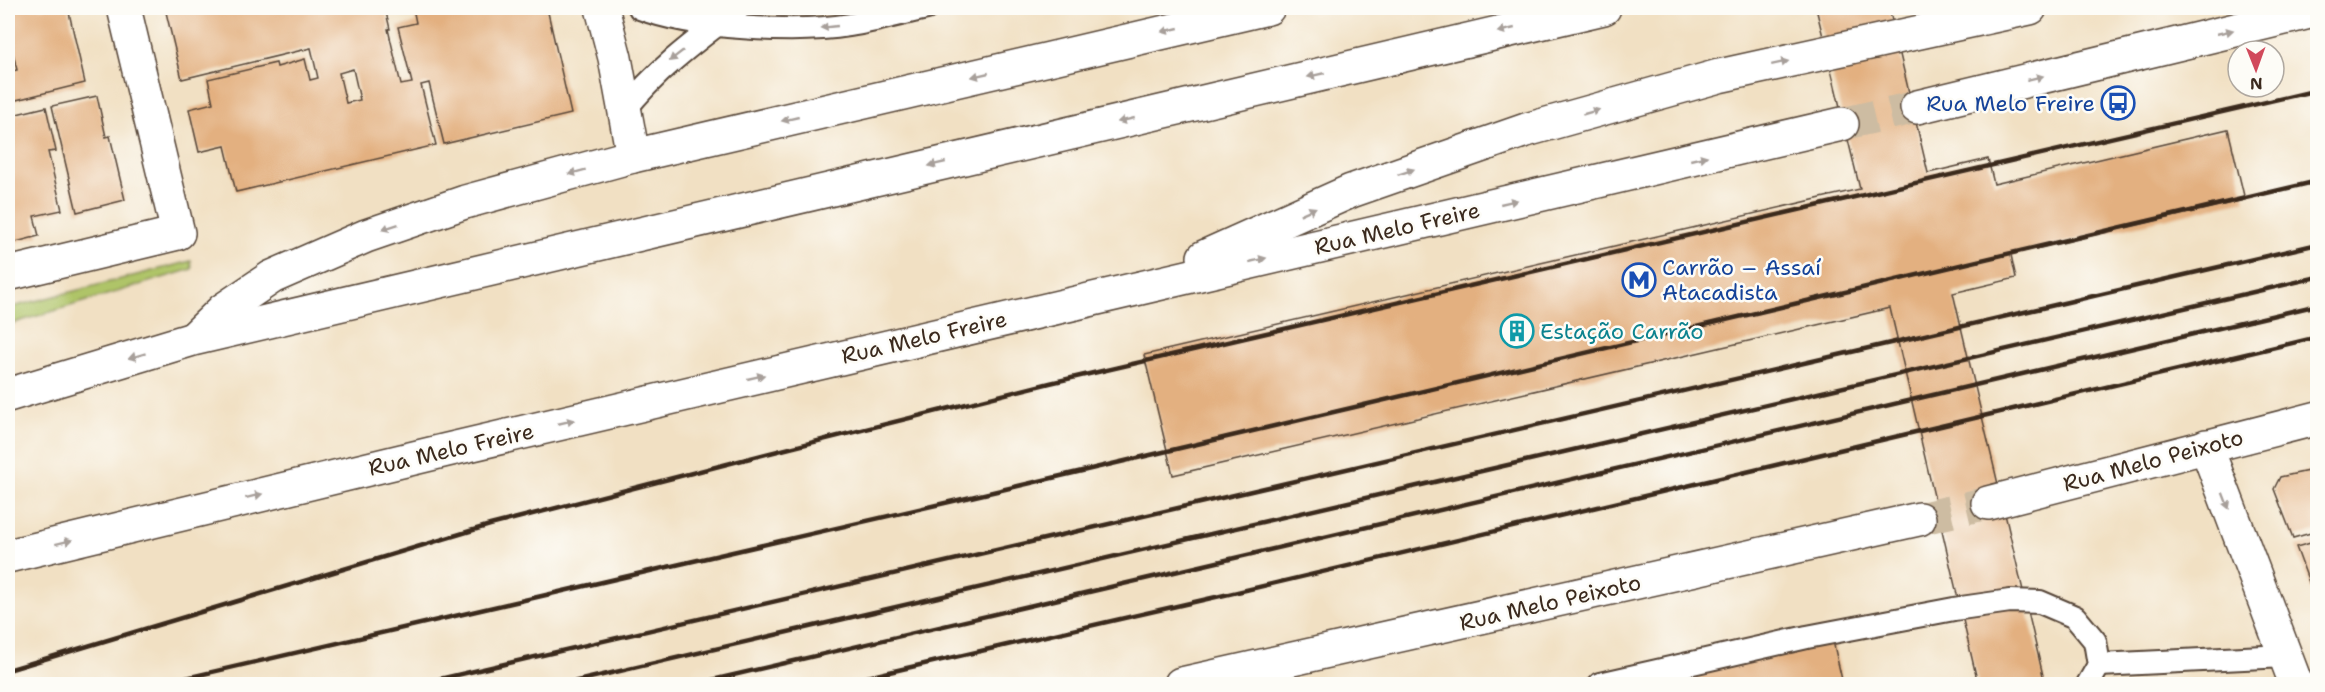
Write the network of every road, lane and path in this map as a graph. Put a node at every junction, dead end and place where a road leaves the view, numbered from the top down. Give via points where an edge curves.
1 (124, 8) edge
2 (602, 8) edge
3 (640, 8) edge
4 (739, 8) edge
5 (927, 8) edge
6 (1268, 8) edge
7 (1604, 8) edge
8 (2030, 8) edge
9 (2318, 10) edge
10 (717, 24) junction
11 (1917, 107) tunnel mouth
12 (624, 111) junction
13 (1842, 124) tunnel mouth
14 (633, 156) junction
15 (8, 274) edge
16 (1139, 287) junction
17 (193, 339) junction
18 (8, 395) edge
19 (2318, 418) edge
20 (2206, 446) junction
21 (1988, 503) tunnel mouth
22 (1919, 519) tunnel mouth
23 (8, 556) edge
24 (2099, 665) junction
25 (2290, 670) edge
26 (1181, 684) edge
27 (1600, 684) edge
28 (2088, 684) edge

1 - 15 main road via 178,233
2 - 12 main road
3 - 10 lane
4 - 10 lane
5 -> 10 lane via 850,25 802,30
6 -> 14 main road
7 -> 17 main road
16 -> 8 main road via 1351,191 1527,130 1719,76
11 -> 9 main road
10 -> 12 lane via 668,62
12 - 14 main road
16 -> 13 main road, Rua Melo Freire
14 -> 17 main road via 465,202 366,236 272,277 224,309
23 -> 16 main road, Rua Melo Freire
17 -> 18 main road
19 - 20 main road, Rua Melo Peixoto
20 - 21 main road, Rua Melo Peixoto
20 -> 25 main road
22 - 26 main road, Rua Melo Peixoto
24 - 25 lane
24 - 27 lane via 2094,641 2075,617 2040,602 2010,601 1807,637
24 - 28 lane

